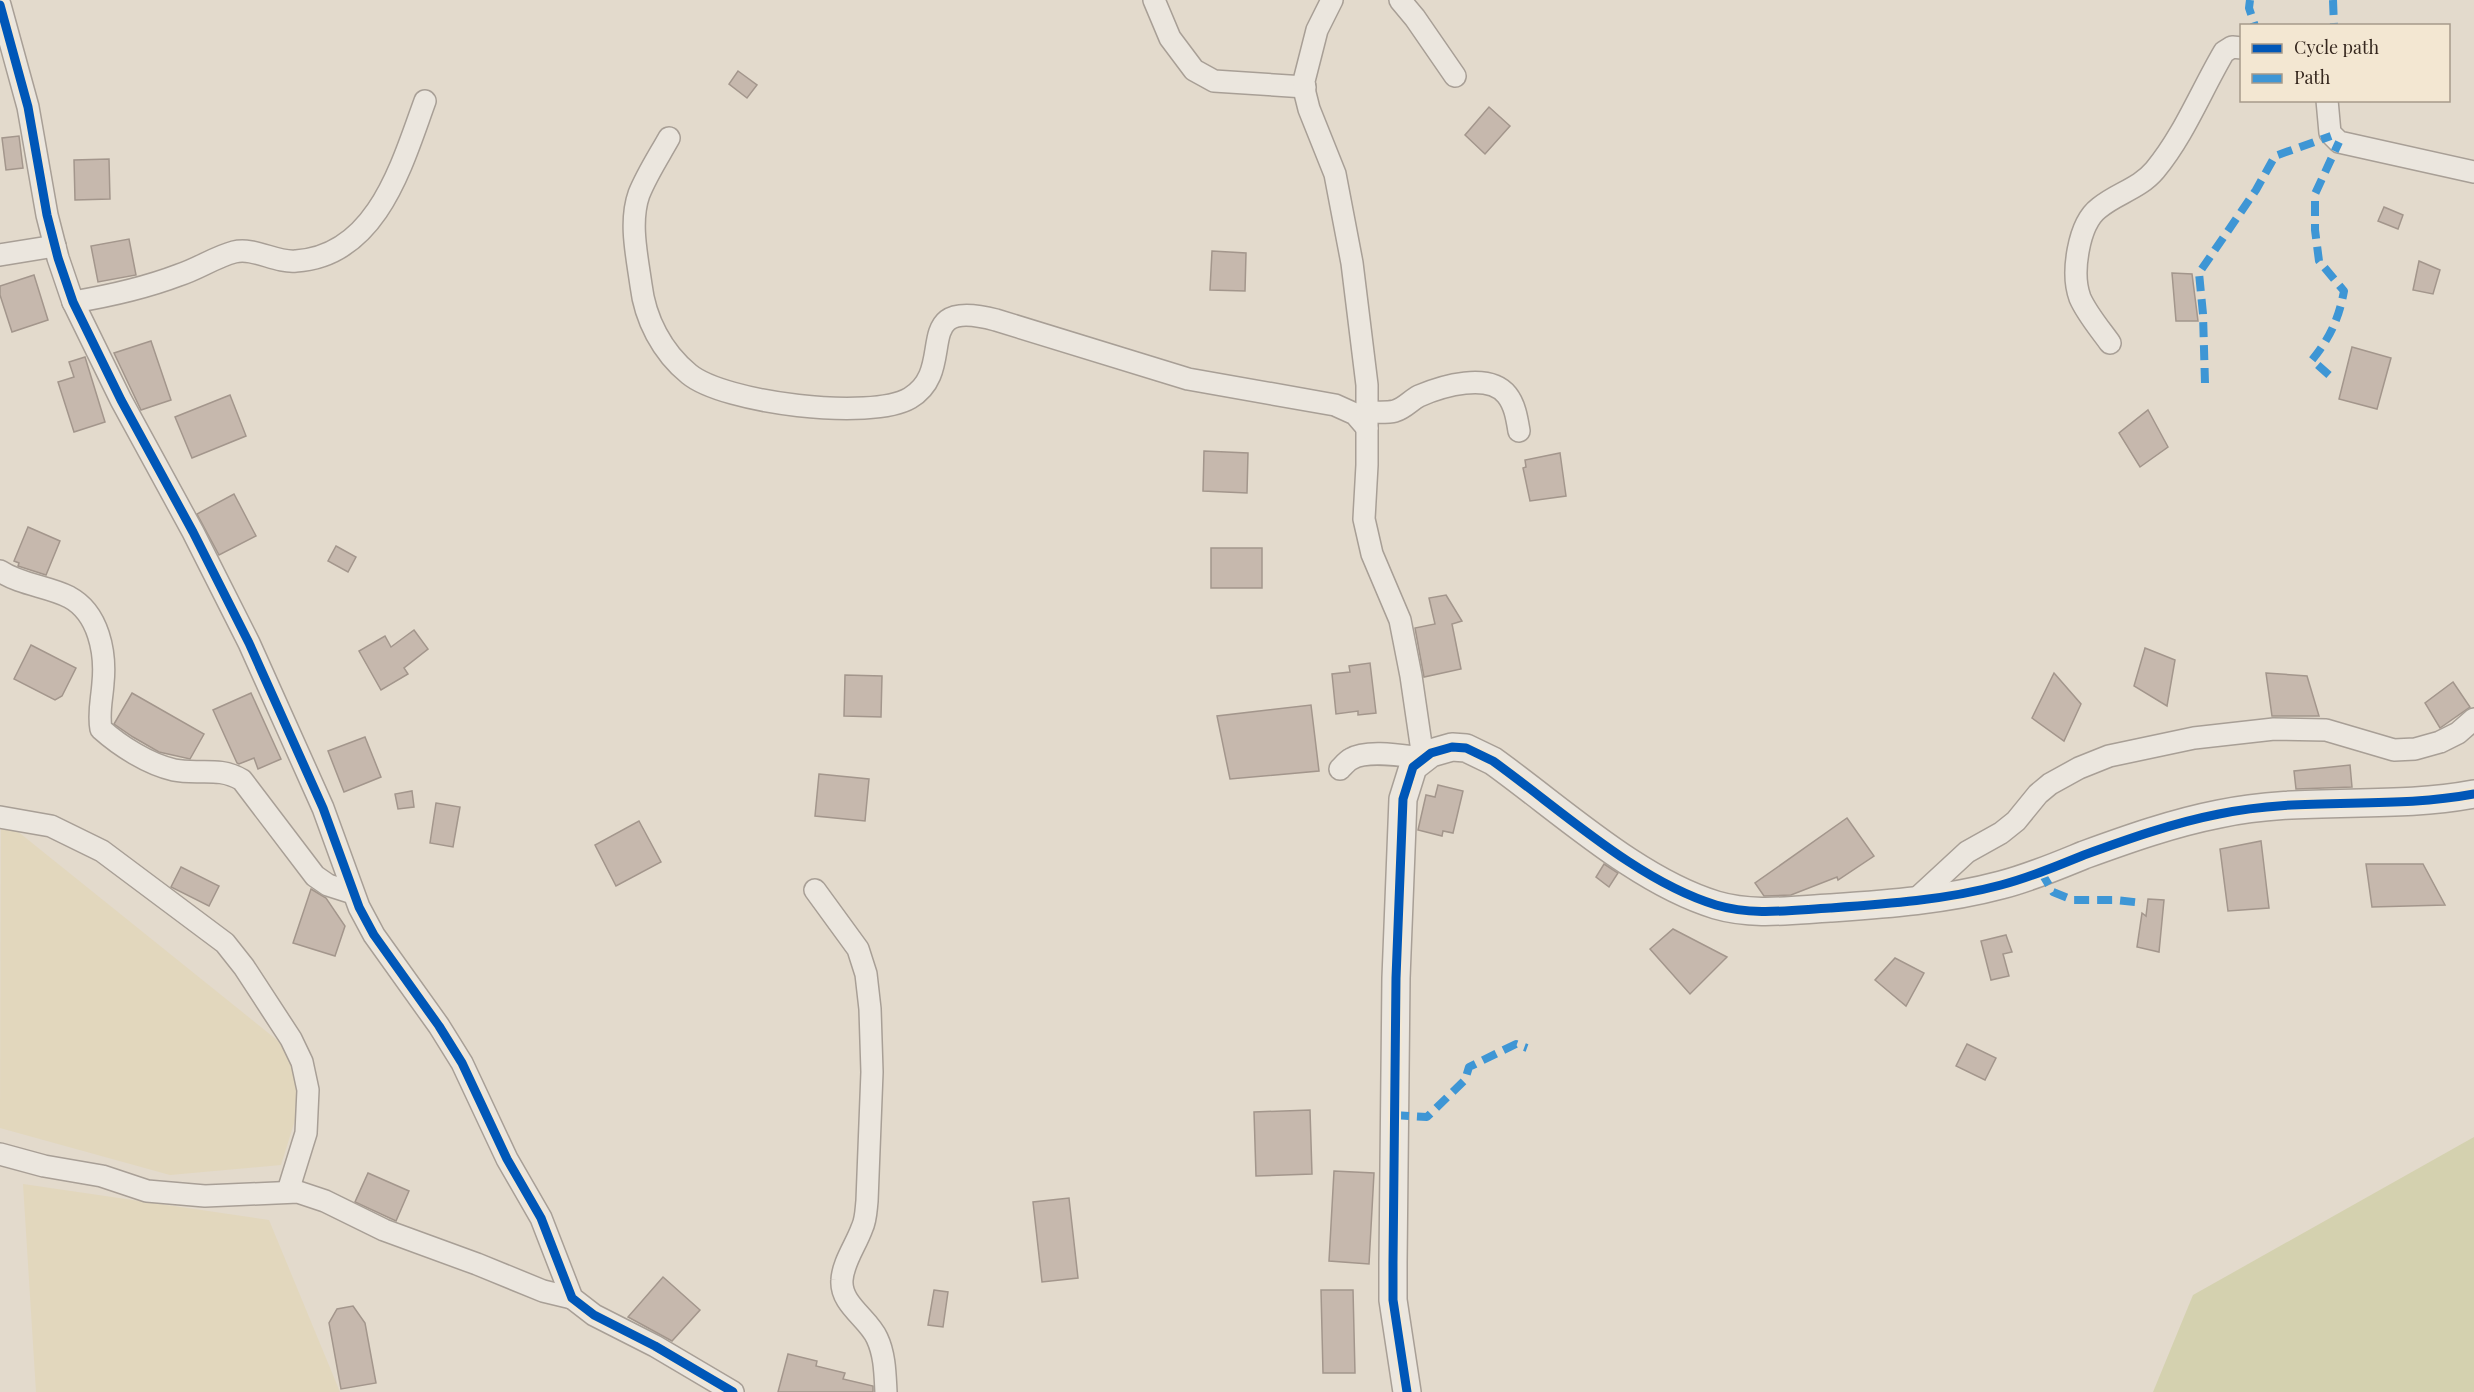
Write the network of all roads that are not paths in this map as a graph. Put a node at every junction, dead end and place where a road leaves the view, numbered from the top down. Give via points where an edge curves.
1 (1154, 0) edge
2 (1332, 0) edge
3 (1400, 0) edge
4 (0, 5) edge
5 (2240, 48) edge
6 (1455, 76) dead end
7 (1305, 87) junction
8 (425, 101) dead end
9 (2327, 102) edge
10 (669, 138) dead end
11 (2474, 172) edge
12 (55, 246) junction
13 (0, 255) edge
14 (73, 302) junction
15 (2110, 343) dead end
16 (1367, 420) junction
17 (1519, 430) dead end
18 (0, 571) edge
19 (2474, 719) edge
20 (1422, 758) junction
21 (1340, 769) dead end
22 (2474, 794) edge
23 (0, 817) edge
24 (815, 890) dead end
25 (353, 893) junction
26 (1914, 901) junction
27 (0, 1154) edge
28 (288, 1191) junction
29 (572, 1298) junction
30 (733, 1392) edge
31 (886, 1392) edge
32 (1407, 1392) edge

1 - 7 street via 1170,38 1194,70 1214,81
2 - 7 street via 1317,30
3 - 6 street
4 - 12 street via 28,107
5 - 15 street via 2224,52 2156,169 2135,188 2101,206 2087,222 2080,240 2079,295
7 - 16 street via 1309,109 1340,194 1361,322
8 - 14 street via 379,210 361,231 336,250 317,259 294,262 236,251 156,284
9 - 11 street via 2330,133 2339,142
10 - 16 street via 644,184 636,211 642,298 658,339 673,359 692,376 719,390 841,409 899,402 918,393 927,379 943,323 953,316 970,315 1188,379 1335,405
12 - 13 street
12 - 14 street
14 - 25 street via 249,643 323,808
16 - 17 street via 1397,411 1420,395 1473,382 1503,391 1513,405
16 - 20 street via 1364,519 1372,554 1400,620
18 - 25 street via 69,597 93,621 104,666 101,729 132,751 174,770 226,772 242,780 315,876
19 - 26 street via 2440,742 2401,751 2326,730 2274,729 2194,738 2109,756 2050,784 2016,821 1952,863
20 - 21 street via 1374,755 1352,758
20 - 26 street via 1452,747 1478,753 1654,877 1715,904 1770,912
20 - 32 street via 1413,767 1403,800 1396,978 1393,1300
22 - 26 street via 2402,801 2270,805 2219,814 2123,841 2002,885
23 - 28 street via 51,826 102,851 225,943 244,967 291,1039 302,1062 308,1089 306,1133
24 - 31 street via 858,949 867,983 872,1072 867,1201 865,1219 842,1281 845,1296 878,1339
25 - 29 street via 374,935 462,1063 507,1159 541,1218
27 - 28 street via 102,1176 147,1191 205,1196
28 - 29 street via 309,1195 394,1234 543,1291
29 - 30 street via 594,1315 673,1355

